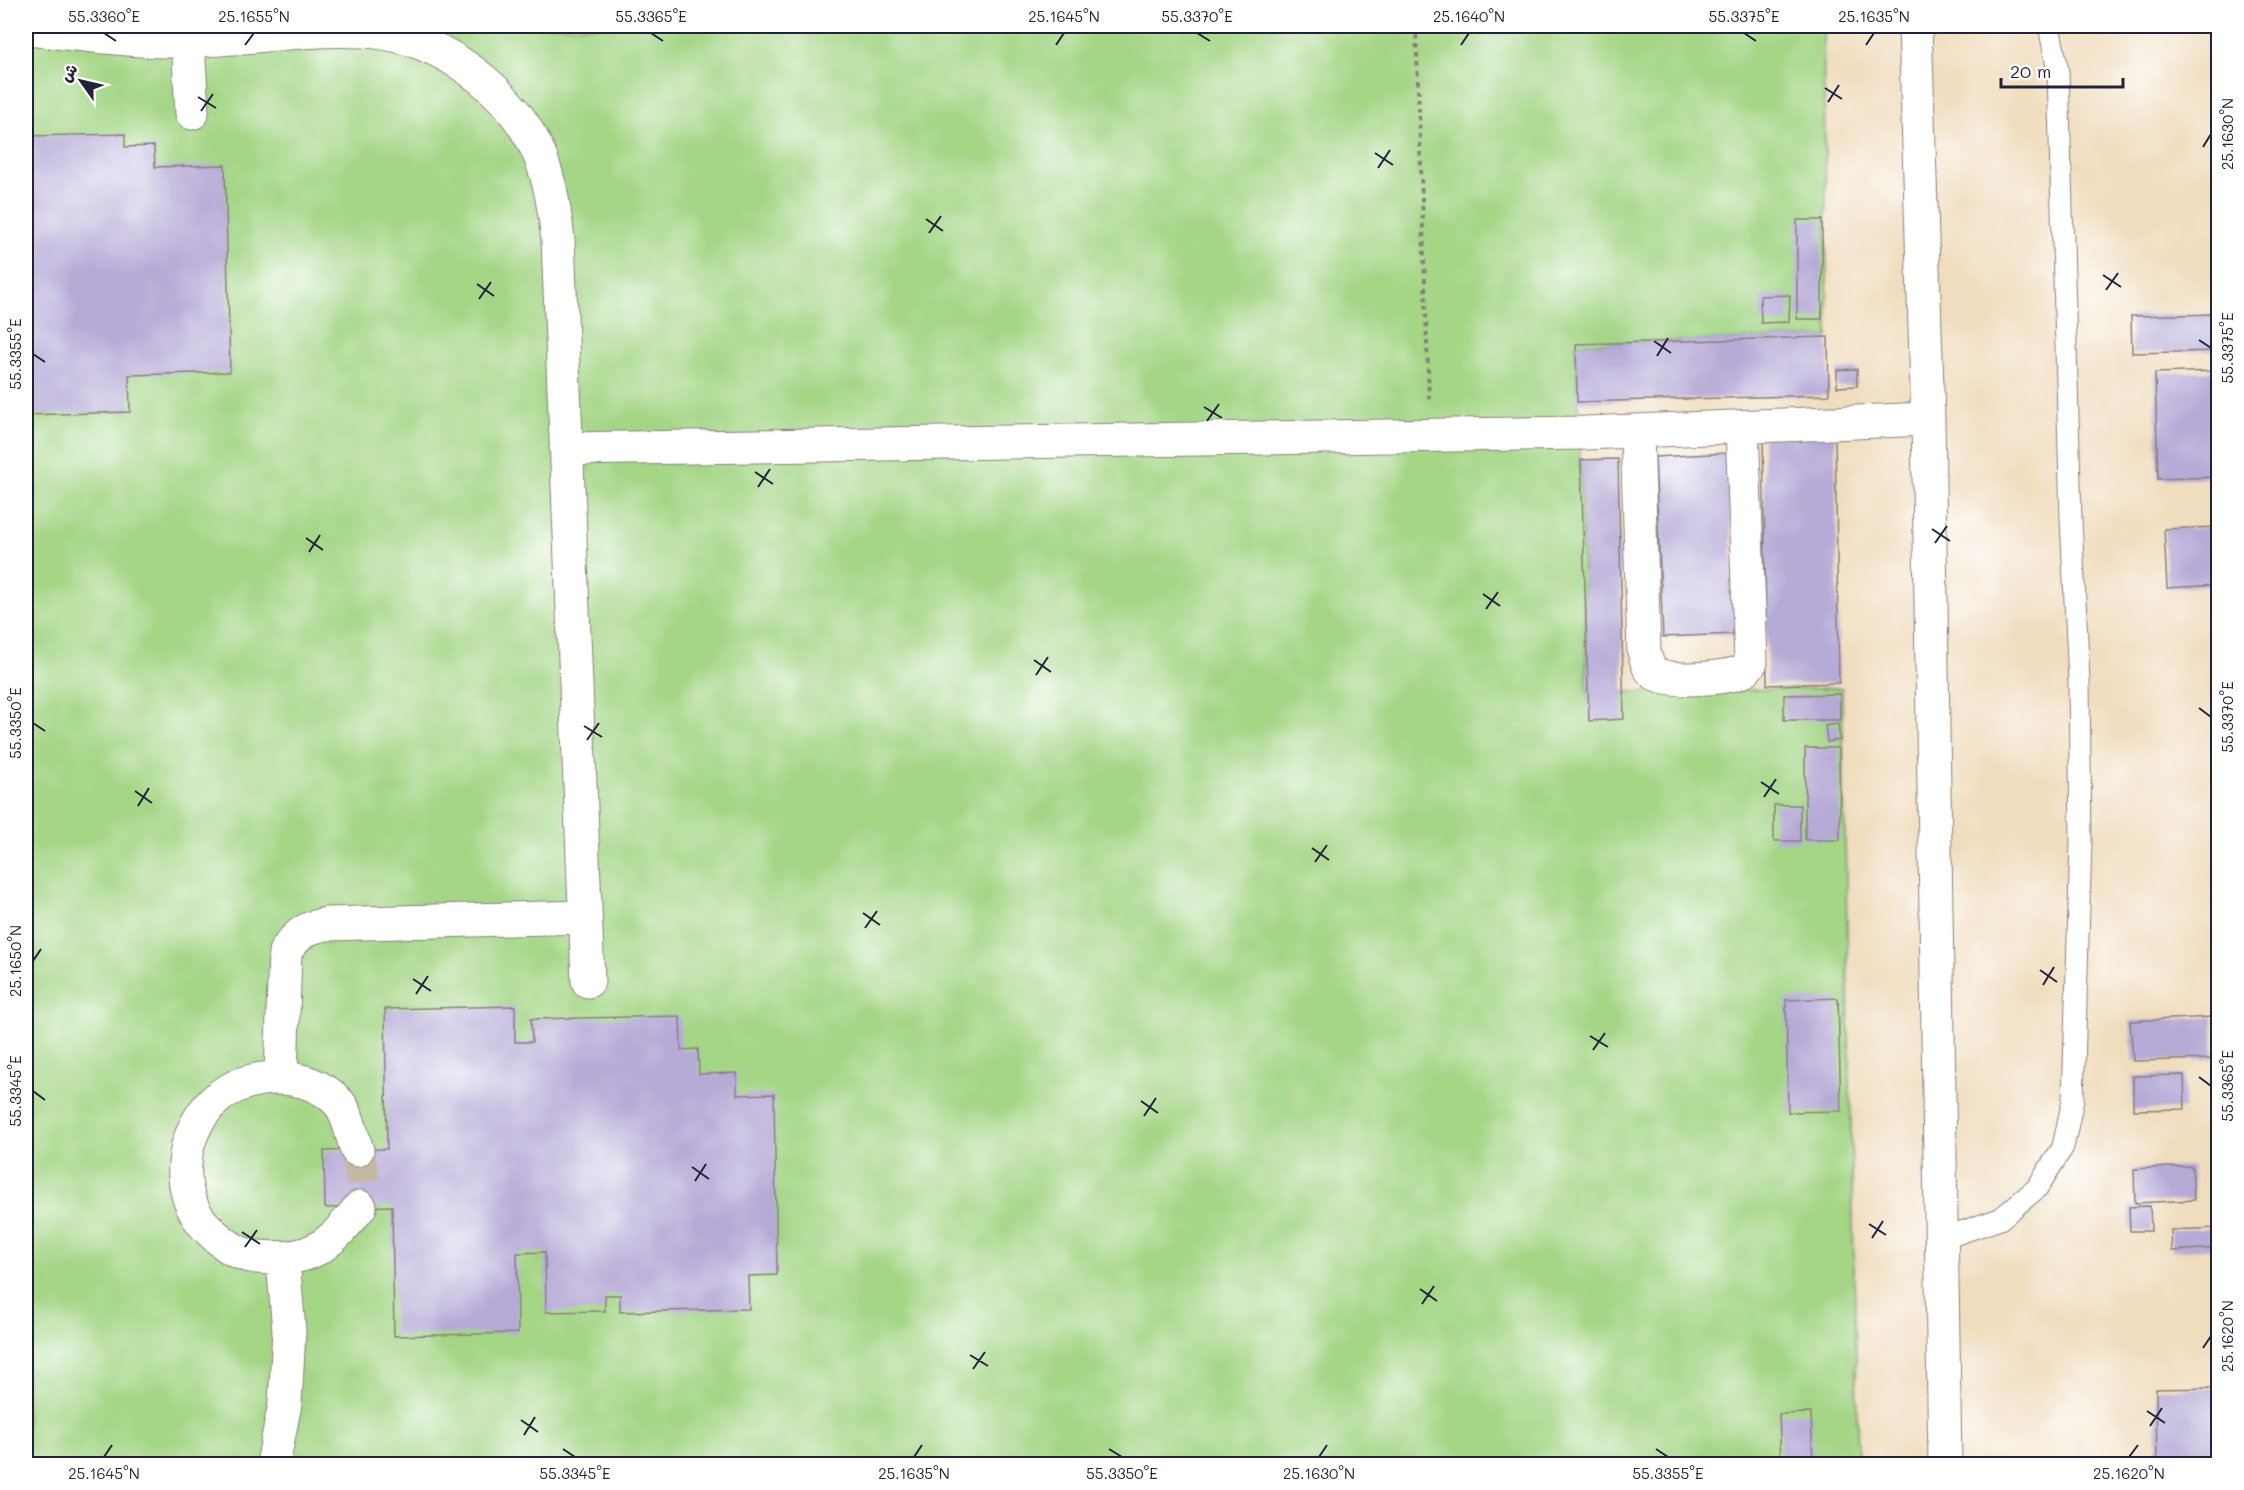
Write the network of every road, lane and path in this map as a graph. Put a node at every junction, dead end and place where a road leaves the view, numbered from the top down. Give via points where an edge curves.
1 (1416, 26) edge
2 (1915, 26) edge
3 (2049, 26) edge
4 (26, 29) edge
5 (188, 41) junction
6 (192, 113) dead end
7 (1928, 419) junction
8 (1742, 427) junction
9 (1637, 431) junction
10 (1430, 435) junction
11 (566, 449) junction
12 (585, 917) junction
13 (588, 981) dead end
14 (281, 1078) junction
15 (357, 1150) tunnel mouth
16 (360, 1207) tunnel mouth
17 (1941, 1239) junction
18 (283, 1260) junction
19 (273, 1464) edge
20 (1945, 1464) edge

1 - 10 path
2 - 7 street
3 - 17 lane via 2058,71 2079,681 2081,878 2073,1100 2063,1148 2037,1188 2000,1219
4 - 5 street
5 - 6 street
5 - 11 street via 365,31 416,41 462,64 502,97 532,139 551,188 558,240
7 - 8 street
7 - 17 street
8 - 9 street
8 - 9 street via 1751,662 1744,671 1733,674 1676,680 1663,679 1653,672 1644,651
9 - 10 street
10 - 11 street
11 - 12 street
12 - 13 street
12 - 14 street via 310,927 295,937 285,952
14 - 15 street via 321,1089 340,1104
14 - 18 street via 243,1083 215,1100 195,1125 185,1157 185,1189 198,1219 221,1242 250,1257
16 - 18 street via 342,1232 324,1246
17 - 20 street
18 - 19 street via 288,1341 285,1404

